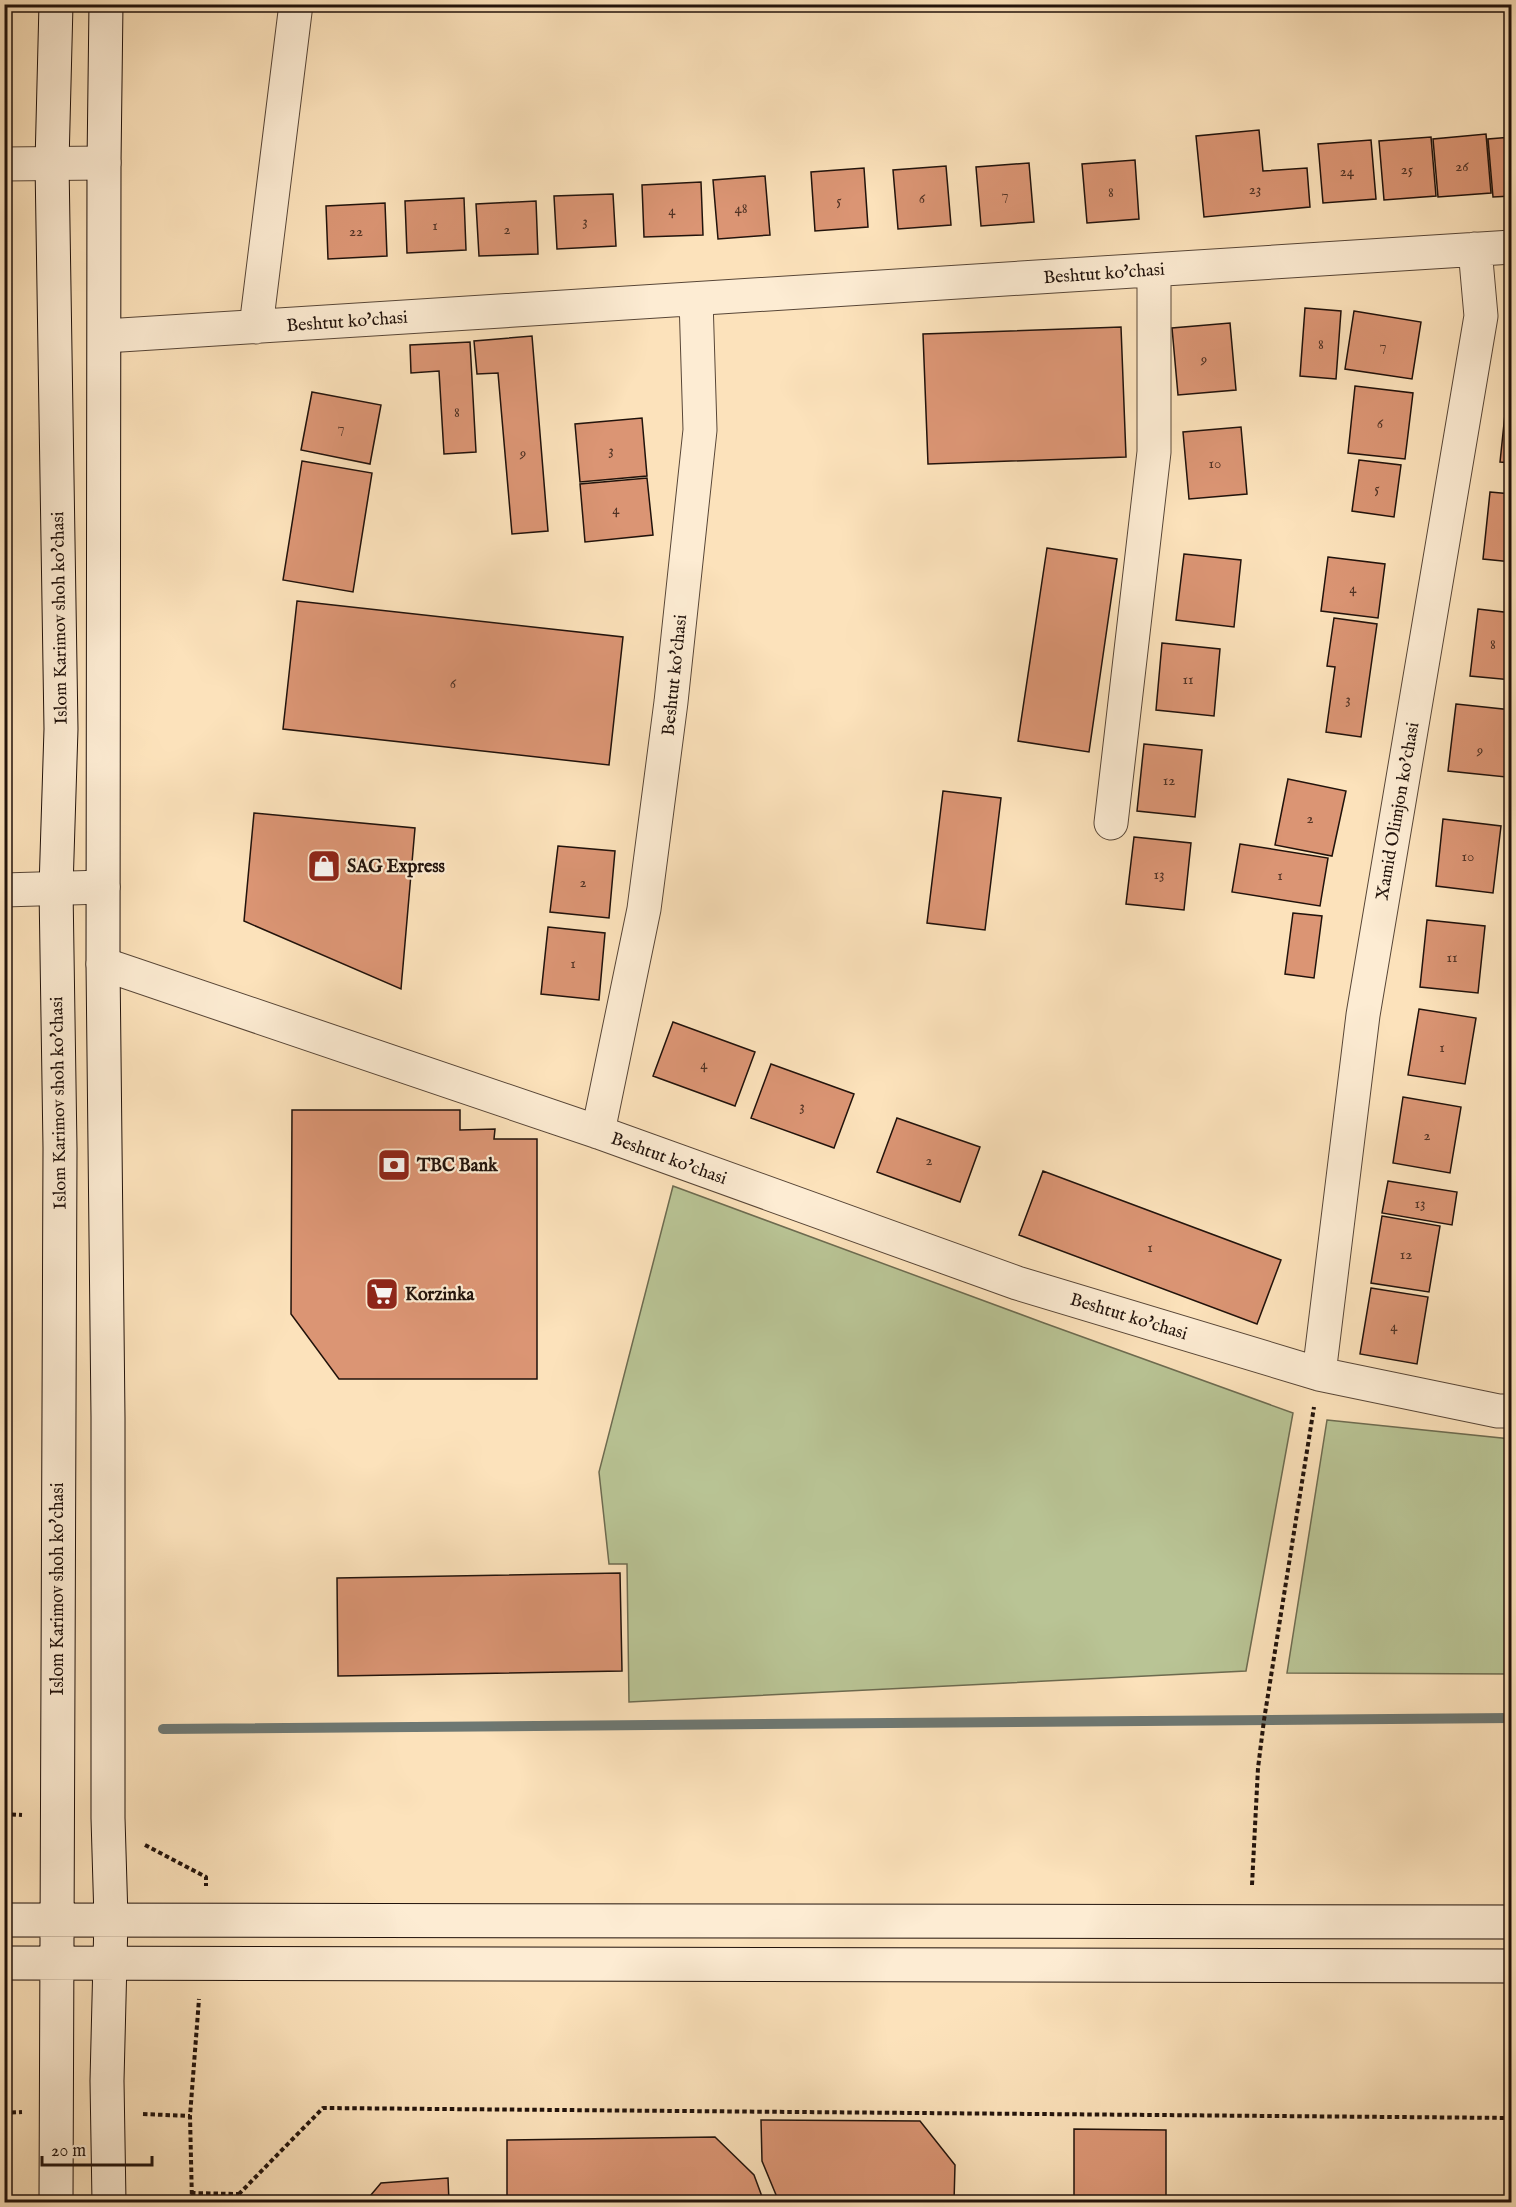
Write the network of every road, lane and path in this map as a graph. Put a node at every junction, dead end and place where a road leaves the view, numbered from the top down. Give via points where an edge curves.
1 (56, 4) edge
2 (106, 4) edge
3 (296, 4) edge
4 (52, 163) junction
5 (104, 163) junction
6 (4, 164) edge
7 (1512, 247) edge
8 (1475, 249) junction
9 (1154, 270) junction
10 (696, 299) junction
11 (256, 327) junction
12 (105, 336) junction
13 (1111, 823) dead end
14 (103, 887) junction
15 (56, 888) junction
16 (4, 890) edge
17 (103, 964) junction
18 (598, 1132) junction
19 (1319, 1374) junction
20 (1512, 1411) edge
21 (1252, 1885) dead end
22 (111, 1919) junction
23 (4, 1920) edge
24 (56, 1920) junction
25 (1512, 1922) edge
26 (4, 1963) edge
27 (56, 1963) junction
28 (110, 1964) junction
29 (1512, 1966) edge
30 (1512, 2118) edge
31 (192, 2193) dead end
32 (239, 2194) junction
33 (56, 2202) edge
34 (109, 2202) edge
35 (239, 2202) edge

1 - 4 main road, Islom Karimov shoh ko'chasi
2 - 5 main road
3 - 11 main road
4 - 5 main road
4 - 6 main road
4 - 15 main road, Islom Karimov shoh ko'chasi via 61,717
5 - 12 main road
7 - 8 main road, Beshtut ko'chasi
8 - 9 main road, Beshtut ko'chasi
8 - 19 main road, Xamid Olimjon ko'chasi via 1482,316 1363,1015
9 - 10 main road, Beshtut ko'chasi
9 - 13 main road via 1154,452
10 - 11 main road, Beshtut ko'chasi
10 - 18 main road, Beshtut ko'chasi via 700,430 671,702 644,909
11 - 12 main road, Beshtut ko'chasi
12 - 14 main road
14 - 15 main road
14 - 17 main road
15 - 16 main road
15 - 24 main road, Islom Karimov shoh ko'chasi via 60,1148
17 - 18 main road
17 - 22 main road
18 - 19 main road, Beshtut ko'chasi via 1017,1283
19 - 20 main road, Beshtut ko'chasi
19 - 21 path via 1264,1720
22 - 24 main road
22 - 25 main road
22 - 28 main road
23 - 24 main road
24 - 27 main road, Islom Karimov shoh ko'chasi
26 - 27 main road
27 - 28 main road
27 - 33 main road, Islom Karimov shoh ko'chasi
28 - 29 main road
28 - 34 main road
30 - 32 path via 323,2109
31 - 32 path
32 - 35 path

